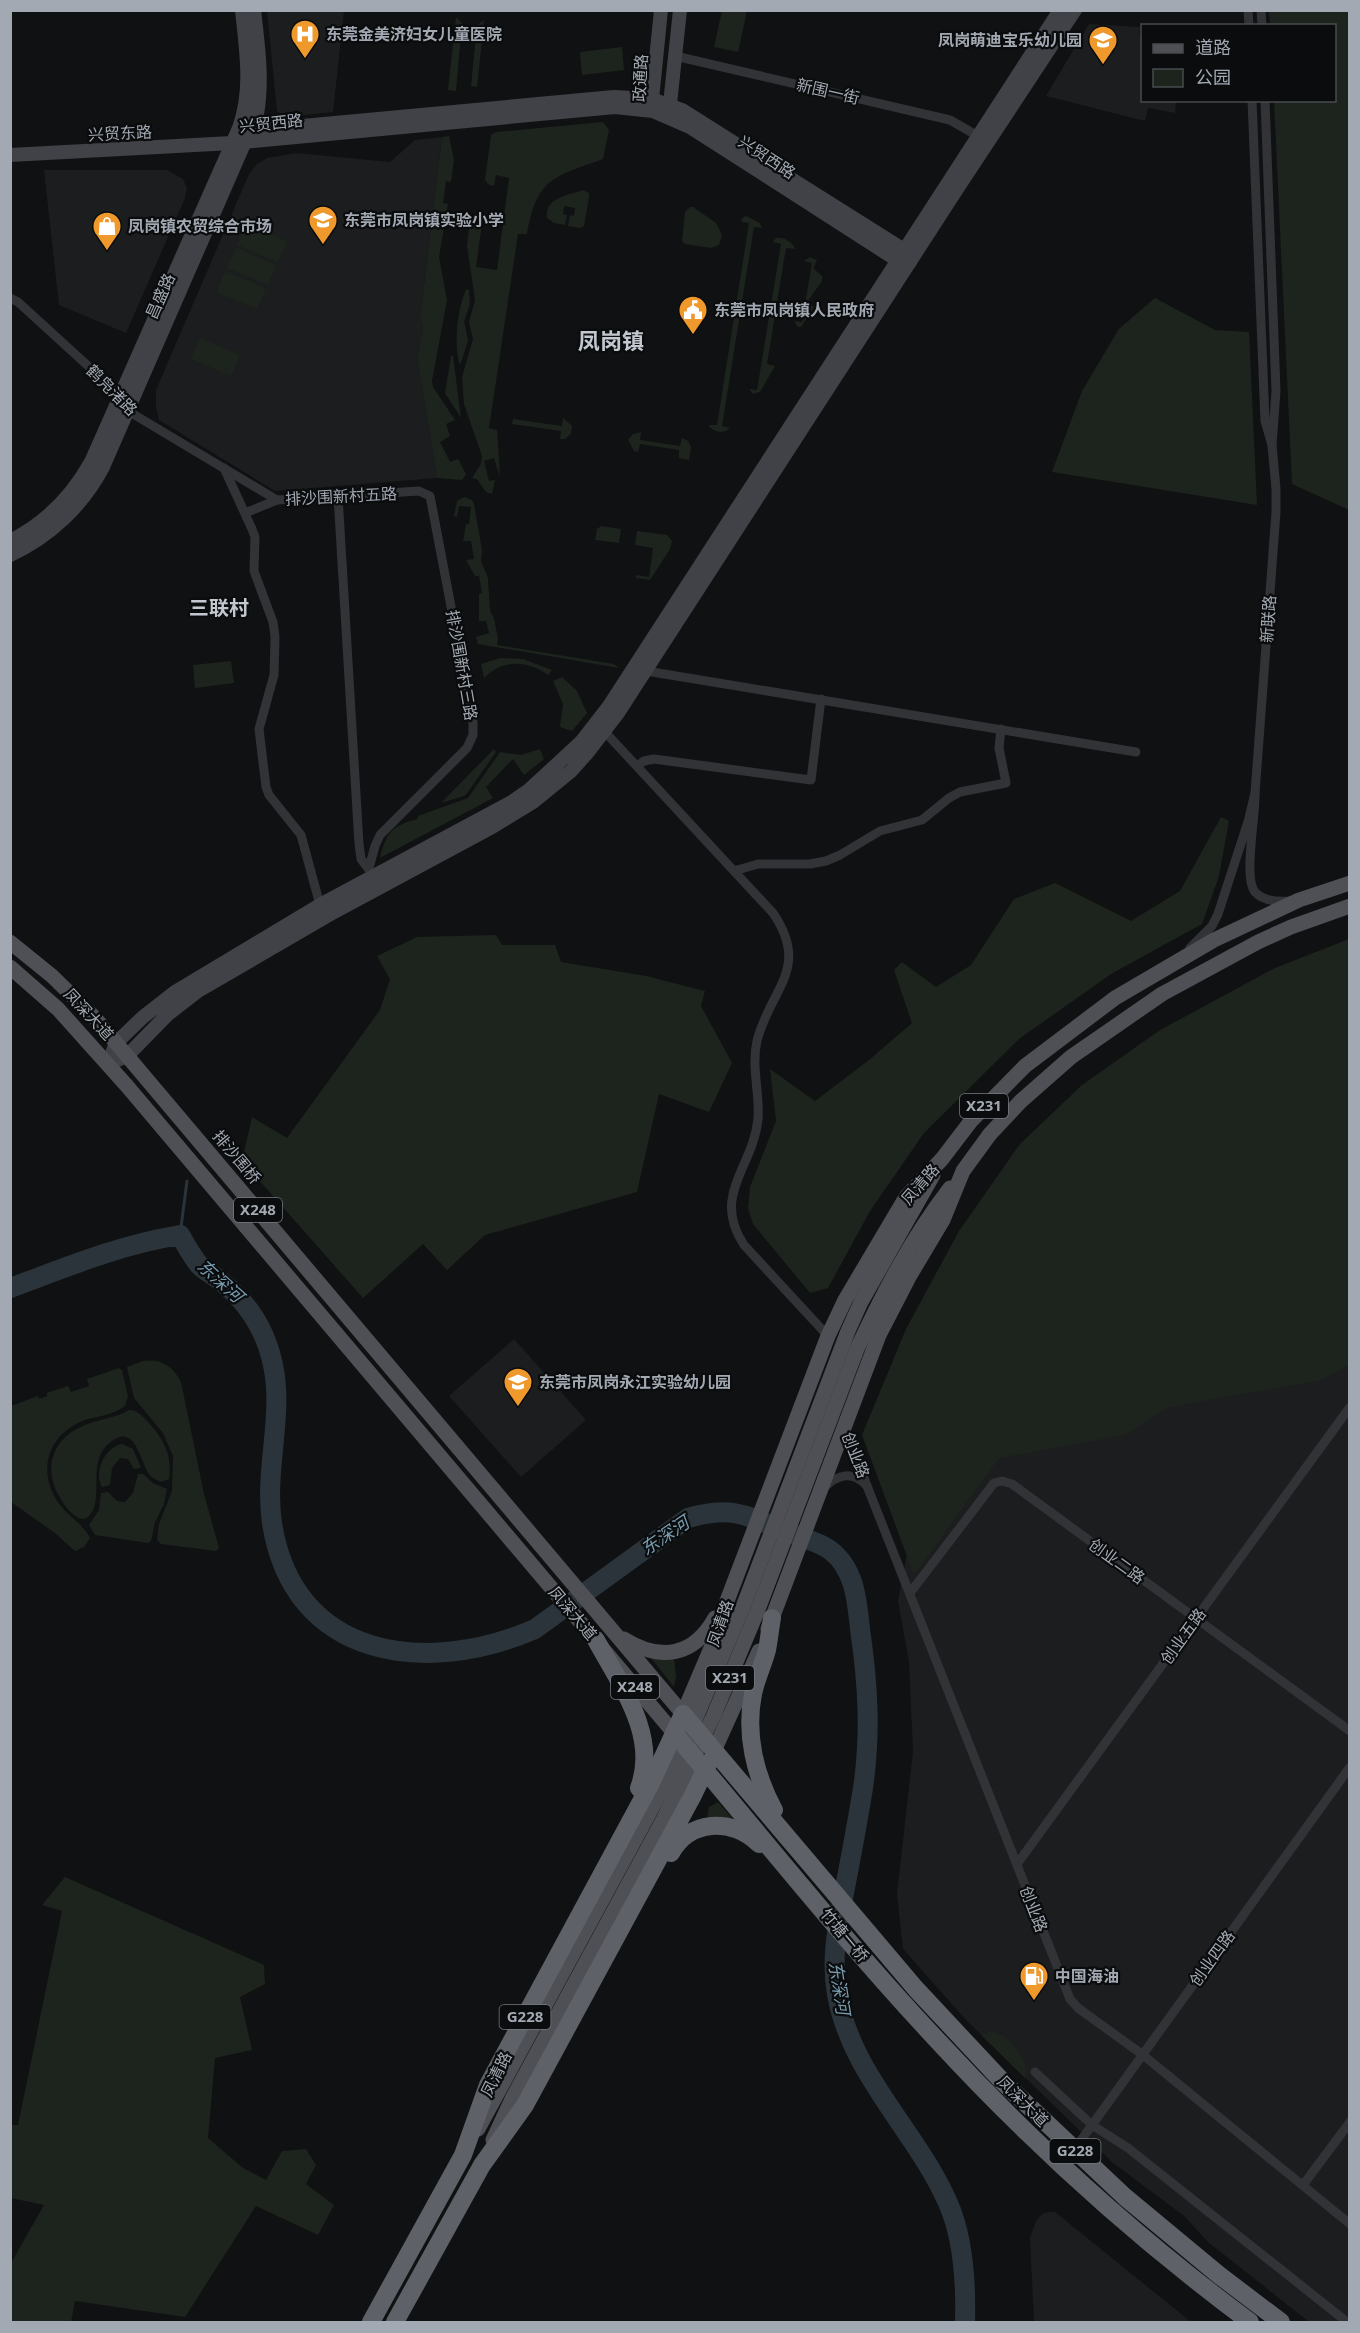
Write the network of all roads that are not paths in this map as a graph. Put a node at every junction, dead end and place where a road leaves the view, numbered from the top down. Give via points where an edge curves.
1 (242, 10) edge
2 (254, 10) edge
3 (661, 10) edge
4 (680, 10) edge
5 (1060, 10) edge
6 (1075, 10) edge
7 (675, 56) junction
8 (1252, 102) edge
9 (1265, 102) edge
10 (670, 104) junction
11 (653, 105) junction
12 (978, 136) junction
13 (242, 139) junction
14 (10, 155) edge
15 (904, 257) junction
16 (10, 298) edge
17 (121, 396) junction
18 (128, 411) junction
19 (1272, 445) junction
20 (224, 468) junction
21 (338, 496) junction
22 (430, 496) joint
23 (277, 500) junction
24 (245, 513) junction
25 (10, 541) edge
26 (10, 555) edge
27 (646, 671) junction
28 (821, 699) junction
29 (1002, 729) junction
30 (605, 732) junction
31 (1136, 752) dead end
32 (637, 766) junction
33 (1255, 793) junction
34 (734, 871) junction
35 (371, 873) junction
36 (1350, 883) edge
37 (1299, 900) junction
38 (320, 906) junction
39 (1350, 906) edge
40 (10, 942) edge
41 (1181, 958) junction
42 (10, 967) edge
43 (116, 1043) junction
44 (127, 1056) junction
45 (108, 1064) junction
46 (160, 1094) joint
47 (942, 1159) junction
48 (963, 1171) junction
49 (355, 1325) joint
50 (828, 1336) junction
51 (1350, 1407) edge
52 (844, 1425) junction
53 (867, 1486) junction
54 (819, 1496) junction
55 (910, 1593) junction
56 (727, 1601) junction
57 (772, 1618) junction
58 (1196, 1618) junction
59 (612, 1630) junction
60 (596, 1640) junction
61 (683, 1714) junction
62 (1350, 1731) edge
63 (674, 1733) junction
64 (714, 1750) junction
65 (1350, 1767) edge
66 (705, 1770) junction
67 (618, 1843) junction
68 (806, 1859) junction
69 (1017, 1864) junction
70 (799, 1880) junction
71 (622, 1927) junction
72 (589, 1943) junction
73 (889, 1957) joint
74 (886, 1984) joint
75 (1143, 2055) junction
76 (1035, 2072) dead end
77 (1350, 2122) edge
78 (1092, 2125) junction
79 (1074, 2150) junction
80 (463, 2155) junction
81 (482, 2165) junction
82 (1303, 2185) junction
83 (1350, 2224) edge
84 (371, 2322) edge
85 (395, 2322) edge
86 (1250, 2322) edge
87 (1281, 2322) edge
88 (1347, 2322) edge

1 - 13 street, 昌盛路 via 248,72
2 - 13 street, 昌盛路 via 260,90 257,114
3 - 11 street, 政通路
4 - 7 street, 政通路
5 - 12 street
6 - 15 street
7 - 10 street, 政通路
7 - 12 street, 新围一街 via 950,120
8 - 19 street, 新联路 via 1265,421
9 - 19 street, 新联路 via 1276,391
10 - 11 street, 政通路
10 - 15 street, 兴贸西路
11 - 13 street, 兴贸西路 via 614,97
11 - 15 street, 兴贸西路
12 - 15 street
13 - 14 street, 兴贸东路
13 - 17 street, 昌盛路
13 - 18 street, 昌盛路
15 - 27 street
15 - 35 street via 614,698 581,742 548,775 510,803
16 - 17 street, 鹤凫渚路
17 - 18 street, 鹤凫渚路
17 - 25 street, 昌盛路 via 73,491 44,520
18 - 20 street, 鹤凫渚路
18 - 26 street, 昌盛路 via 90,490 53,528
19 - 33 street, 新联路 via 1276,512
20 - 23 street, 排沙围新村五路
20 - 24 street
21 - 22 street, 排沙围新村五路 via 419,491
21 - 23 street, 排沙围新村五路
21 - 35 street via 359,844 361,859
22 - 35 street, 排沙围新村三路 via 473,735 461,754 380,836
23 - 24 street
24 - 38 street via 255,537 254,571 275,637 274,675 259,729 266,787 301,835
27 - 28 street
27 - 30 street
28 - 29 street
28 - 32 street via 811,780 654,759
29 - 31 street
29 - 34 street via 999,748 1006,783 960,792 922,820 880,831 826,861 758,864
30 - 32 street
30 - 44 street via 571,771 526,806 198,991 167,1015
32 - 34 street
33 - 37 street, 新联路 via 1252,885 1272,901
33 - 41 street, 新联路 via 1218,914
34 - 50 street via 781,924 789,959 756,1044 757,1125 732,1192 732,1220 744,1245
35 - 38 street
36 - 37 main road, 凤清路 / X231
37 - 41 main road, 凤清路 / X231
38 - 43 street via 175,992
39 - 48 main road, 凤清路 / X231 via 1241,950 1131,1014 1071,1057 1021,1101
40 - 43 main road, 凤深大道 / X248 via 66,989
41 - 47 main road, 凤清路 / X231 via 1115,998 1025,1066 971,1121
42 - 45 main road, 凤深大道 / X248 via 58,1009
43 - 44 main road, 凤深大道 / X248
43 - 45 street
44 - 45 street
44 - 46 main road, 凤深大道 / X248
45 - 60 main road, 凤深大道 / X248
46 - 49 main road, 排沙围桥 / X248
47 - 50 main road, 凤清路 / X231 via 895,1214
47 - 72 main road, 凤清路 / X231 via 861,1302 700,1711
48 - 52 main road, 凤清路 / X231 via 943,1220 879,1335
48 - 72 main road, 凤清路 / X231 via 931,1213 879,1302 713,1717 664,1818
49 - 59 main road, 凤深大道 / X248
50 - 56 main road, 凤清路 / X231
51 - 58 street, 创业五路
52 - 53 street, 创业路
52 - 54 main road, 凤清路 / X231
53 - 54 street, 创业路 via 857,1476 843,1476 830,1481
53 - 55 street, 创业路
54 - 57 main road, 凤清路 / X231
55 - 58 street, 创业二路 via 994,1484 1002,1481 1012,1484
55 - 69 street, 创业路
56 - 59 main road via 704,1636 679,1651 662,1653 646,1649
56 - 61 main road, 凤清路 / X231
57 - 64 main road, 凤清路 / X231
57 - 68 highway via 752,1697 751,1744 769,1800 795,1835
58 - 62 street, 创业二路
58 - 69 street, 创业五路
59 - 61 main road, 凤深大道 / X248
60 - 63 main road, 凤深大道 / X248
60 - 67 highway via 637,1718 645,1755 641,1783
61 - 63 highway, 凤清路 / G228
61 - 64 highway, 凤深大道 / G228
63 - 66 highway, 凤深大道 / G228
63 - 67 highway, 凤清路 / G228
64 - 66 highway, 凤清路 / G228
64 - 68 highway, 凤深大道 / G228
65 - 75 street, 创业四路
66 - 70 highway, 凤深大道 / G228
66 - 71 highway, 凤清路 / G228
67 - 80 highway, 凤清路 / G228 via 488,2085
68 - 73 highway, 竹塘一桥 / G228
69 - 75 street, 创业路 via 1070,1999
70 - 71 highway, G228 via 743,1832 719,1825 699,1827 676,1844 646,1899
70 - 74 highway, 竹塘一桥 / G228
71 - 81 highway, 凤清路 / G228 via 525,2105
72 - 80 main road, 凤清路 / X231
72 - 81 main road, 凤清路 / X231
73 - 79 highway, 凤深大道 / G228 via 944,2020
74 - 86 highway, 凤深大道 / G228 via 1050,2154 1143,2238
75 - 78 street, 创业四路
75 - 82 street, 创业路
76 - 78 street
77 - 82 street
78 - 79 street, 创业四路
78 - 88 street via 1128,2148
79 - 87 highway, 凤深大道 / G228 via 1179,2243
80 - 84 highway, 凤清路 / G228
81 - 85 highway, 凤清路 / G228
82 - 83 street, 创业路

